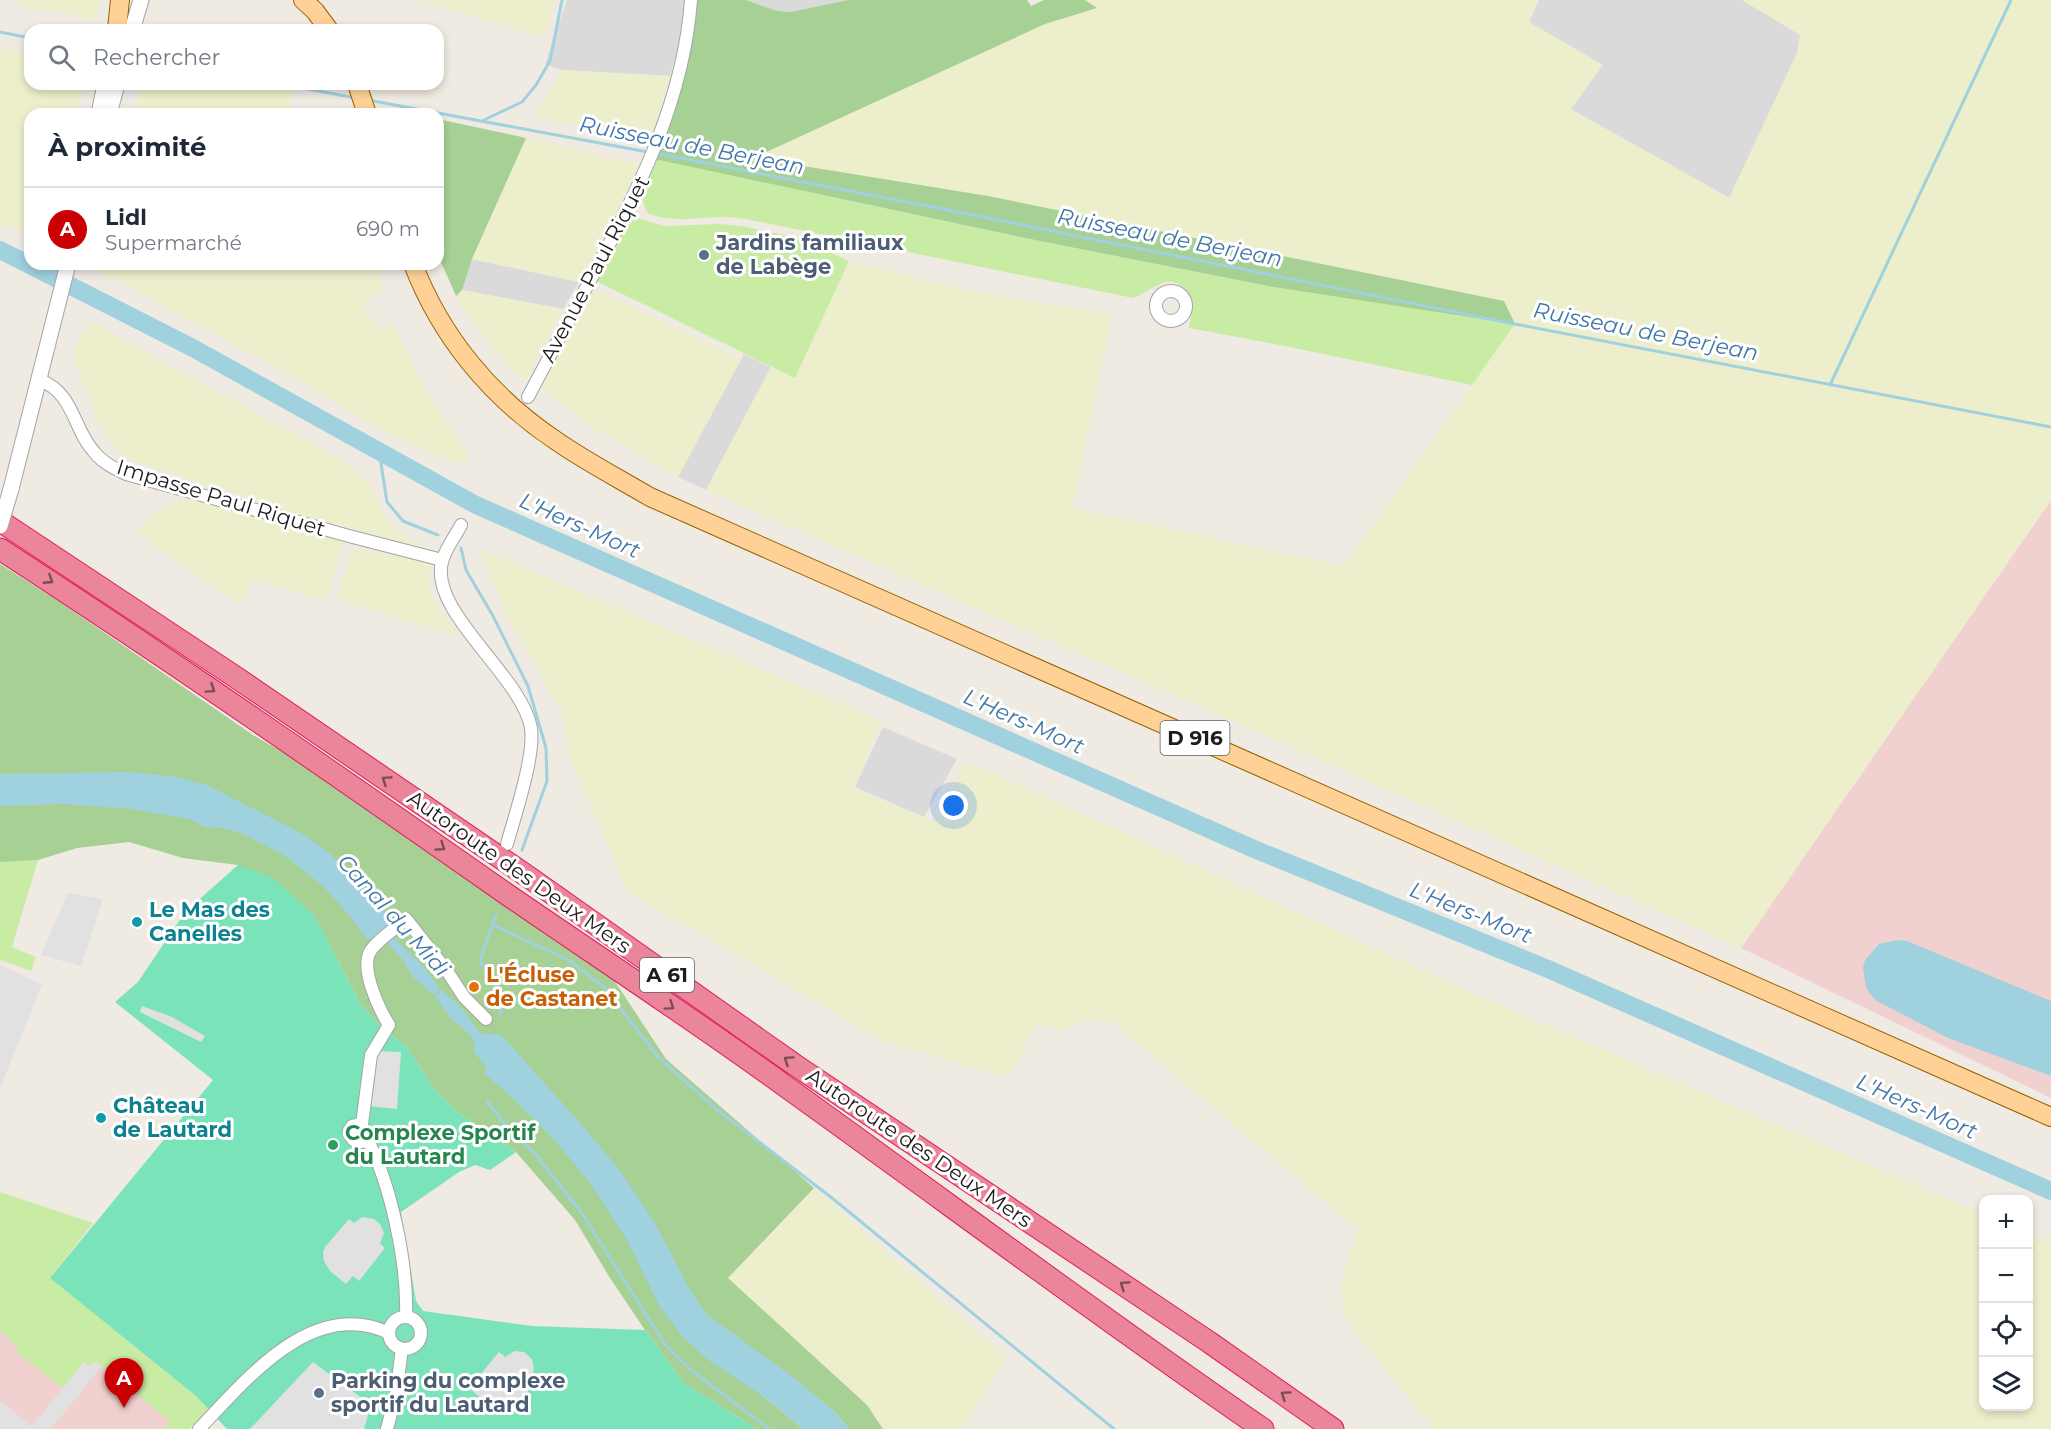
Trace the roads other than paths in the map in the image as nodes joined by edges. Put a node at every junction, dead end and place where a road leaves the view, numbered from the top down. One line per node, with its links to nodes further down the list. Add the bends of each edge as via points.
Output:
1 (120, 0): 7 (main road)
2 (127, 0): 8 (street)
3 (141, 0): 9 (street)
4 (303, 0): 10 (main road)
5 (318, 0): 11 (main road)
6 (691, 0): 21 (street, Avenue Paul Riquet, via 684,54 647,170)
7 (122, 24)
8 (123, 24)
9 (126, 24)
10 (325, 24)
11 (334, 24)
12 (104, 90): 15 (street)
13 (115, 90): 16 (street)
14 (359, 90): 17 (main road)
15 (100, 108)
16 (111, 108)
17 (365, 108)
18 (67, 270): 20 (street)
19 (416, 270): 29 (main road, D 916, via 439,320 496,392 554,440 650,497)
20 (40, 380): 24 (street, bridge); 26 (street, Impasse Paul Riquet, via 64,397 88,444 113,468)
21 (528, 397)
22 (0, 521): 36 (highway, Autoroute des Deux Mers / A 61, one-way to 22, via 795,1065 234,676)
23 (461, 525): 26 (street)
24 (0, 526)
25 (0, 549): 35 (highway, Autoroute des Deux Mers / A 61, one-way to 35, via 333,771 783,1084)
26 (442, 560): 27 (street, via 442,580 451,606 513,690 528,717 532,742)
27 (507, 844)
28 (486, 1018): 30 (street, via 464,997 406,919 368,956 366,969 389,1025 371,1055 362,1124 369,1131 366,1139 384,1182 398,1238 406,1283)
29 (2051, 1117)
30 (406, 1317): 31 (street, via 394,1321); 32 (street, via 418,1323 421,1335 414,1346)
31 (389, 1334): 32 (street); 33 (street, via 356,1325 301,1337 242,1384)
32 (402, 1349): 34 (street)
33 (199, 1429)
34 (387, 1429)
35 (1263, 1429)
36 (1333, 1429)

